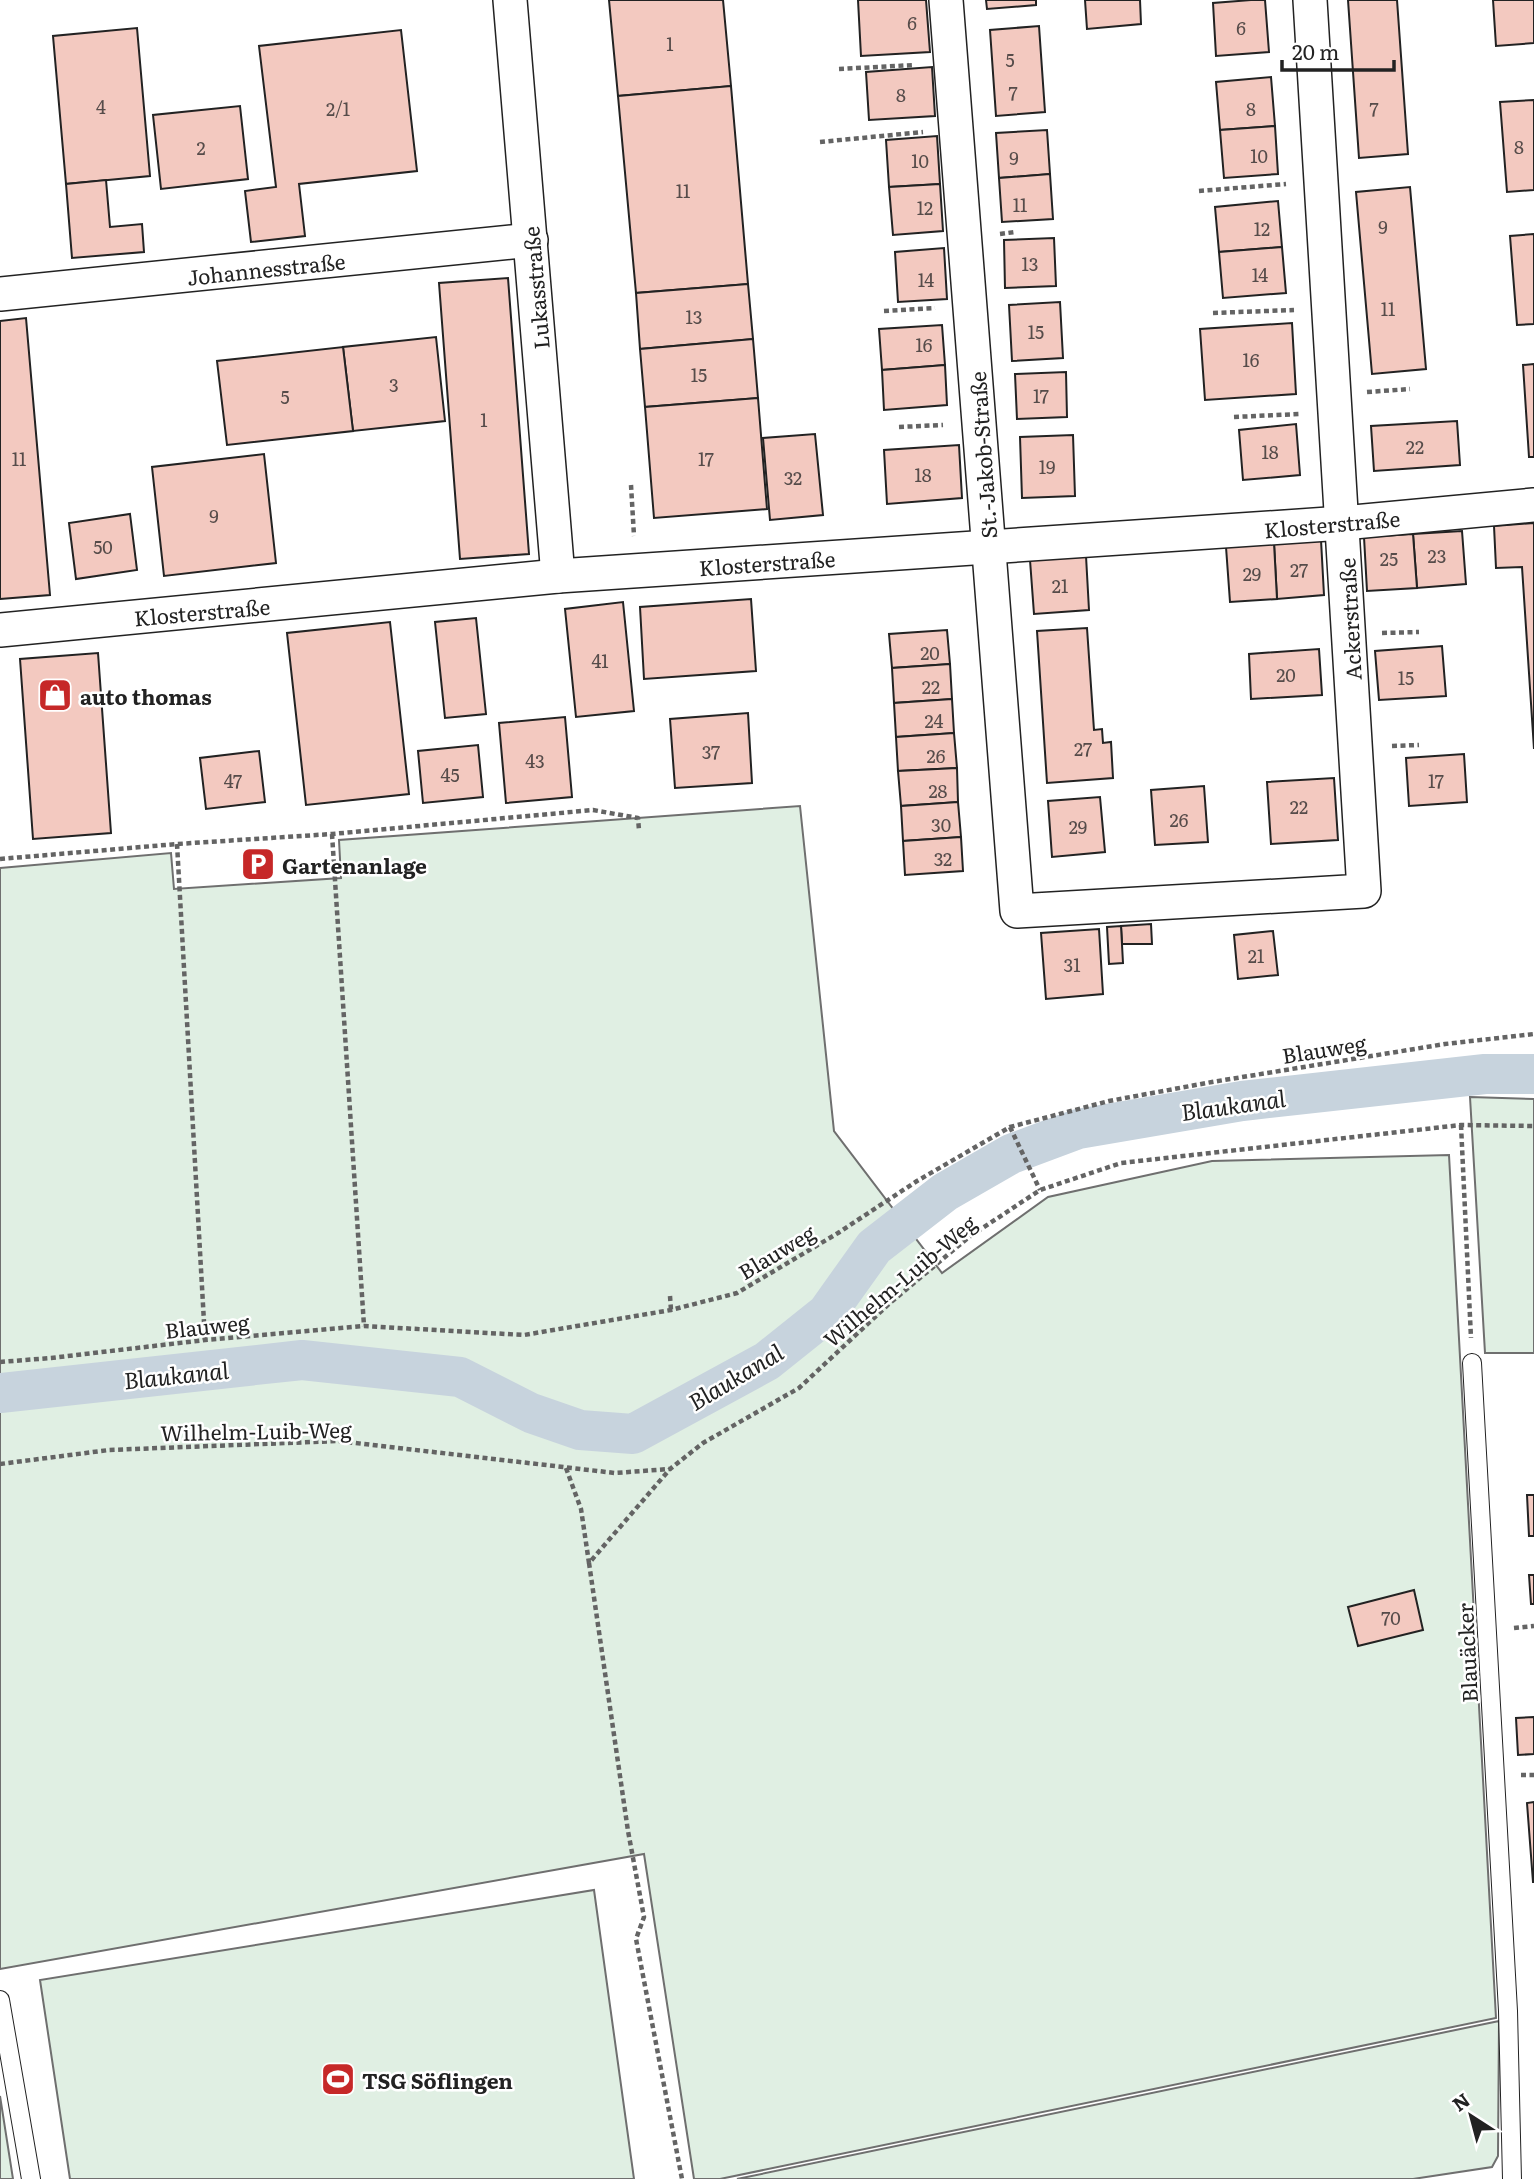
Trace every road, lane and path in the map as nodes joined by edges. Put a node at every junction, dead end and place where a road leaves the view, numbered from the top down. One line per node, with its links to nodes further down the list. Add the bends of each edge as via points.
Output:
1 (510, 0): 10 (street, Lukasstraße)
2 (946, 0): 4 (street, St.-Jakob-Straße)
3 (1310, 0): 8 (street, Ackerstraße)
4 (951, 63): 5 (path); 6 (street, St.-Jakob-Straße)
5 (839, 69)
6 (956, 129): 7 (path); 12 (street, St.-Jakob-Straße)
7 (820, 142)
8 (1321, 181): 9 (path); 13 (street, Ackerstraße)
9 (1199, 191)
10 (531, 240): 11 (street, Johannesstraße); 25 (street, Lukasstraße)
11 (0, 293)
12 (970, 306): 14 (path); 18 (street, St.-Jakob-Straße)
13 (1329, 308): 15 (path); 16 (street, Ackerstraße)
14 (884, 311)
15 (1213, 313)
16 (1336, 412): 17 (path); 22 (street, Ackerstraße)
17 (1234, 416)
18 (979, 424): 19 (path); 23 (street, St.-Jakob-Straße)
19 (899, 426)
20 (631, 485): 24 (path)
21 (1534, 505): 22 (street, Klosterstraße)
22 (1343, 523): 23 (street, Klosterstraße); 31 (street, Ackerstraße, via 1364,891)
23 (989, 547): 24 (street, Klosterstraße); 31 (street, St.-Jakob-Straße)
24 (636, 571): 25 (street, Klosterstraße)
25 (558, 576): 26 (street, Klosterstraße)
26 (0, 630)
27 (639, 830): 28 (path, via 638,818 593,810)
28 (332, 834): 29 (path); 39 (path)
29 (177, 844): 30 (path); 40 (path)
30 (0, 859)
31 (1017, 911)
32 (1534, 1034): 35 (path, Blauweg, via 1445,1044 1187,1087 1109,1101)
33 (1461, 1125): 34 (path, Wilhelm-Luib-Weg); 36 (path, Wilhelm-Luib-Weg, via 1121,1163); 42 (path)
34 (1534, 1126)
35 (1010, 1127): 36 (path); 38 (path, Blauweg, via 737,1293)
36 (1040, 1190): 45 (path, Wilhelm-Luib-Weg, via 969,1237 799,1388 703,1443)
37 (670, 1296): 38 (path)
38 (671, 1310): 39 (path, Blauweg, via 524,1335)
39 (364, 1326): 40 (path, Blauweg)
40 (205, 1340): 41 (path, Blauweg)
41 (0, 1362)
42 (1472, 1363): 50 (lane, Blauäcker)
43 (0, 1464): 44 (path, Wilhelm-Luib-Weg, via 109,1450 338,1441)
44 (566, 1468): 45 (path, Wilhelm-Luib-Weg, via 615,1473); 46 (path, via 581,1509)
45 (670, 1469): 46 (path)
46 (589, 1563): 49 (path, via 644,1917 636,1939)
47 (0, 2000): 48 (lane)
48 (31, 2179)
49 (682, 2179)
50 (1513, 2179)

